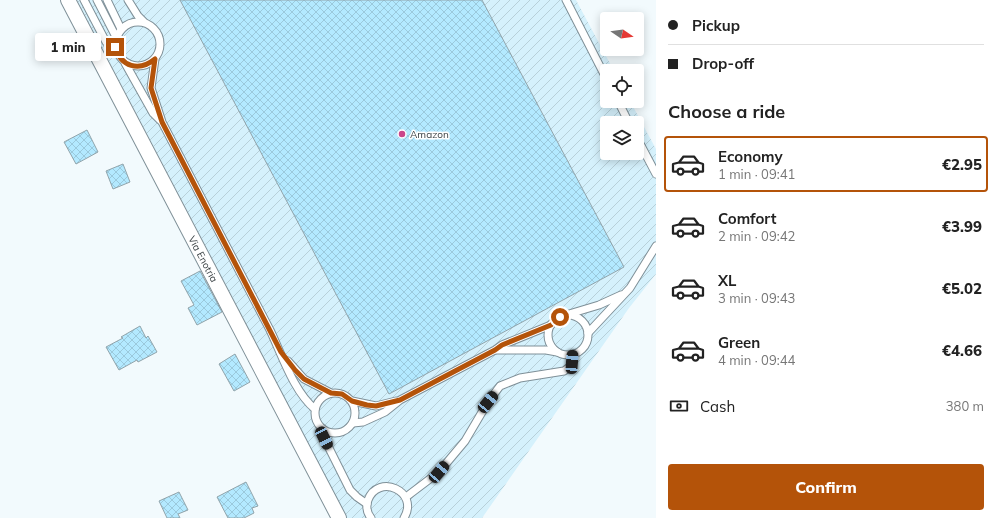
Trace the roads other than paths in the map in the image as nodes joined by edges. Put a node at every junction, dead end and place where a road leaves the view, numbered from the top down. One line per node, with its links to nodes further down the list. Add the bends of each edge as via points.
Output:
1 (68, 0): 34 (street, Via Enotria)
2 (84, 0): 10 (lane, via 106,42)
3 (97, 0): 9 (lane)
4 (107, 0): 8 (lane)
5 (128, 0): 7 (lane)
6 (566, 0): 13 (lane)
7 (144, 22): 8 (lane, via 132,22); 11 (lane, via 155,29 160,41)
8 (121, 29): 9 (lane)
9 (116, 37): 10 (lane)
10 (115, 47): 12 (lane)
11 (155, 59): 12 (lane, via 138,66); 14 (lane, via 151,88)
12 (125, 63): 14 (lane, via 153,113)
13 (600, 66)
14 (162, 122): 23 (lane)
15 (644, 151): 16 (lane)
16 (656, 174)
17 (656, 246): 18 (lane, via 630,288)
18 (623, 294): 19 (lane, via 599,305); 21 (lane)
19 (566, 315): 20 (lane); 21 (lane, via 578,318 587,327)
20 (551, 325): 22 (lane); 24 (lane, via 550,343)
21 (588, 333): 25 (lane, via 586,345 582,350)
22 (495, 350): 24 (lane); 27 (lane)
23 (281, 352): 26 (lane, via 304,379); 29 (lane, via 301,394)
24 (558, 352): 25 (lane, via 564,355)
25 (572, 354): 32 (lane, via 571,366 564,371 520,378 500,386 465,441 439,472)
26 (331, 393): 28 (lane, via 342,394); 29 (lane, via 321,399)
27 (400, 400): 28 (lane, via 376,406); 30 (lane, via 385,412 363,422)
28 (352, 401): 30 (lane, via 355,412)
29 (315, 409): 31 (lane, via 316,420)
30 (353, 423): 31 (lane, via 350,428 340,433)
31 (323, 430): 33 (lane, via 324,438 350,490)
32 (406, 497): 33 (lane, via 398,489 381,487 372,494); 36 (lane, via 408,509)
33 (367, 504): 35 (lane)
34 (339, 518)
35 (371, 518)
36 (404, 518)

